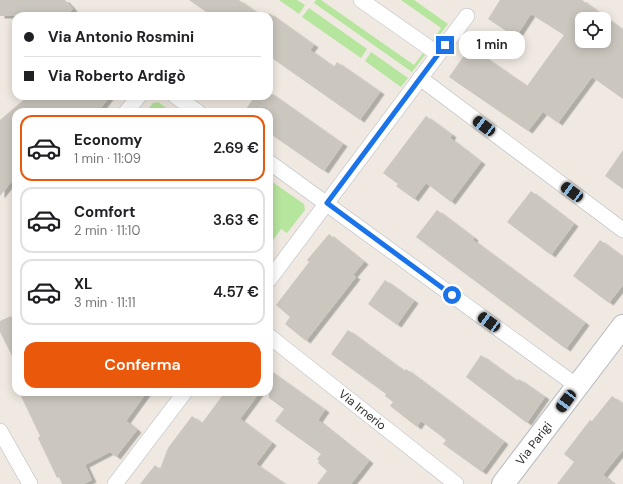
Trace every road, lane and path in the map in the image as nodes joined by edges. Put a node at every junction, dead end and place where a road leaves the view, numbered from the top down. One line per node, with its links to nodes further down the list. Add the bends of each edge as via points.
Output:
1 (361, 0): 3 (street)
2 (467, 16): 3 (street)
3 (438, 54): 4 (street)
4 (420, 78): 10 (street); 11 (street)
5 (136, 100): 7 (street)
6 (181, 100): 8 (street)
7 (129, 108)
8 (192, 108)
9 (273, 165): 10 (street)
10 (327, 203): 12 (street); 15 (street)
11 (623, 230)
12 (273, 275)
13 (623, 326): 15 (street, Via Parigi)
14 (273, 339): 20 (street, Via Irnerio)
15 (577, 386): 21 (street, Via Parigi)
16 (182, 396): 19 (street)
17 (0, 431): 18 (street)
18 (30, 484)
19 (115, 484)
20 (456, 484)
21 (503, 484)

